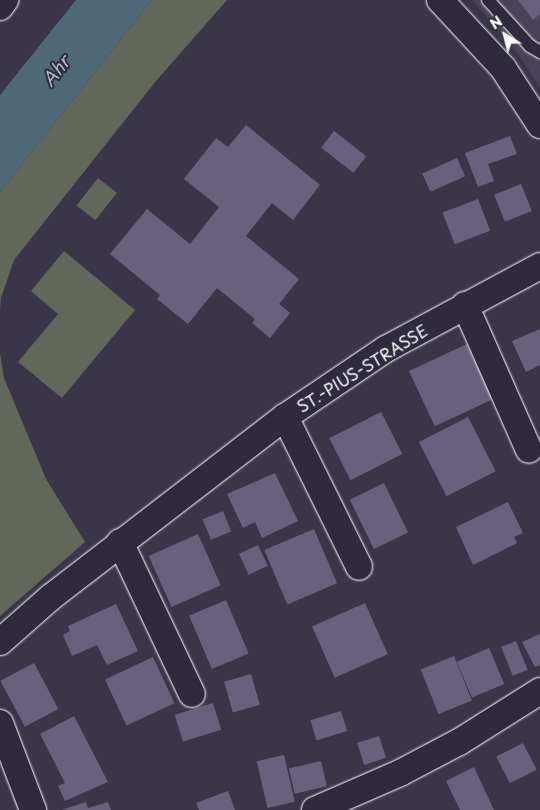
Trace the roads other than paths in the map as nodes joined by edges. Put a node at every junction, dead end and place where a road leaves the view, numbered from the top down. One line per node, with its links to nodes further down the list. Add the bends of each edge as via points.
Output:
1 (5, 0): 4 (street)
2 (440, 0): 6 (street, via 503,68)
3 (488, 0): 5 (lane, via 530,46)
4 (0, 7)
5 (540, 52)
6 (540, 125)
7 (540, 266): 8 (street, ST.-PIUS-STRASSE)
8 (465, 305): 9 (street, ST.-PIUS-STRASSE, via 386,348); 10 (street)
9 (285, 417): 11 (street, ST.-PIUS-STRASSE); 12 (street, ST.-PIUS-STRASSE)
10 (529, 450)
11 (120, 542): 13 (street, ST.-PIUS-STRASSE); 15 (street)
12 (359, 567)
13 (0, 642)
14 (540, 692): 18 (street, via 459,742)
15 (192, 694)
16 (0, 723): 17 (street)
17 (33, 810)
18 (315, 810)

